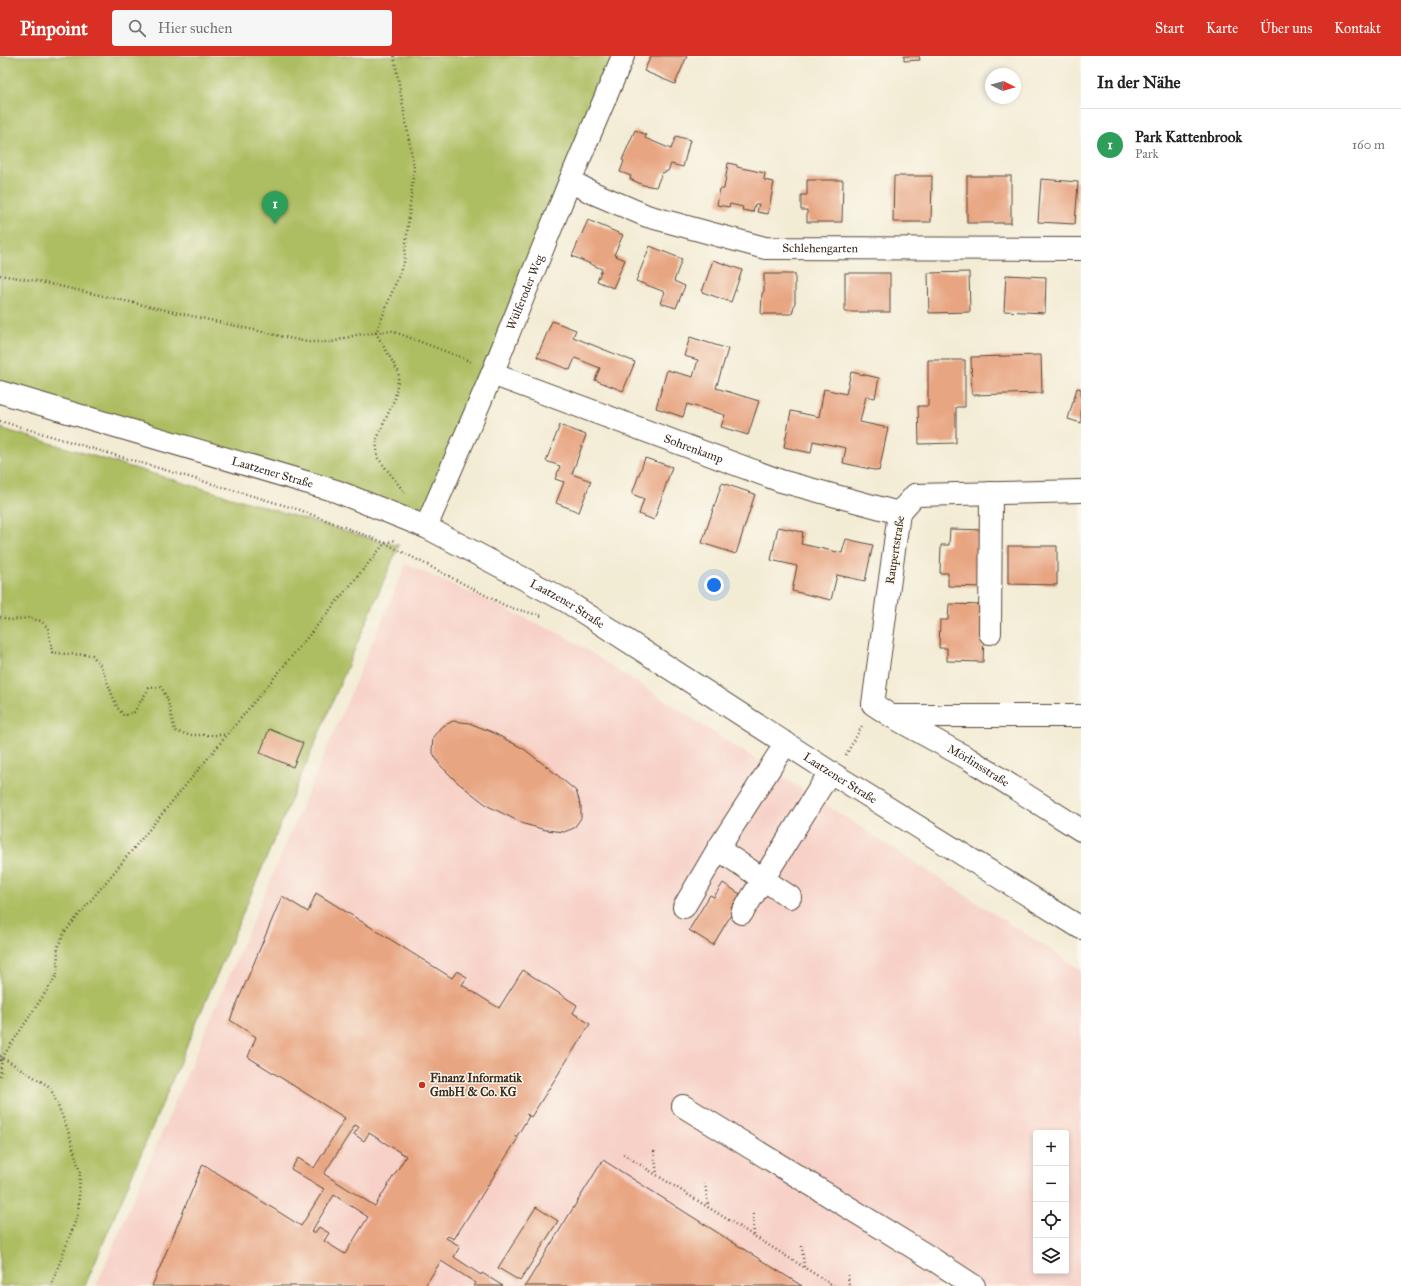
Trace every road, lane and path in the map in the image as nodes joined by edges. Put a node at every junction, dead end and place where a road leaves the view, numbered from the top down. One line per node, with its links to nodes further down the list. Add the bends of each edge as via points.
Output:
1 (394, 56): 6 (path, via 414,168 404,262)
2 (623, 56): 3 (street, Wülferoder Weg)
3 (570, 181): 4 (street, Schlehengarten, via 647,216 765,248); 8 (street, Wülferoder Weg)
4 (1081, 250)
5 (0, 275): 6 (path, via 37,281 307,342 332,342 356,335)
6 (376, 333): 7 (path, via 392,331); 13 (path, via 399,373 395,398 376,441 378,458)
7 (463, 358)
8 (492, 374): 14 (street, Sohrenkamp, via 781,481); 15 (street, Wülferoder Weg)
9 (0, 392): 15 (street, Laatzener Straße, via 336,491)
10 (0, 421): 16 (path, via 300,510)
11 (1081, 491): 12 (street, Raupertstraße)
12 (992, 493): 14 (street, Raupertstraße, via 915,495); 19 (street)
13 (407, 497)
14 (899, 512): 20 (street, Raupertstraße)
15 (426, 527): 16 (path); 17 (street, Laatzener Straße)
16 (385, 544): 17 (path, via 508,607 553,619); 22 (path)
17 (566, 601): 23 (street, Laatzener Straße)
18 (0, 617): 22 (path, via 42,621 48,628 52,652 92,655 101,666 117,707 124,716 134,712 150,688 161,687 167,698 175,730 189,736)
19 (990, 633)
20 (882, 710): 21 (street); 24 (path); 25 (street, Mörlinsstraße, via 969,759)
21 (1081, 716)
22 (227, 735): 32 (path, via 64,933 58,947 57,975)
23 (786, 744): 24 (street, Laatzener Straße); 26 (street)
24 (833, 774): 27 (street); 31 (street, Laatzener Straße)
25 (1081, 830)
26 (718, 849): 27 (street); 29 (street)
27 (763, 878): 28 (street); 30 (street)
28 (790, 897)
29 (684, 906)
30 (742, 913)
31 (1081, 928)
32 (1, 1057): 33 (path); 34 (path); 46 (path, via 50,1087 68,1130 80,1172 78,1214)
33 (0, 1061)
34 (0, 1076)
35 (683, 1106): 49 (street)
36 (654, 1151): 38 (path)
37 (624, 1154): 38 (path)
38 (657, 1175): 40 (path)
39 (704, 1183): 40 (path)
40 (708, 1207): 42 (path)
41 (753, 1214): 42 (path)
42 (754, 1236): 44 (path)
43 (802, 1246): 44 (path)
44 (804, 1268): 47 (path)
45 (848, 1275): 48 (path)
46 (51, 1286)
47 (834, 1286)
48 (848, 1286)
49 (974, 1286)

